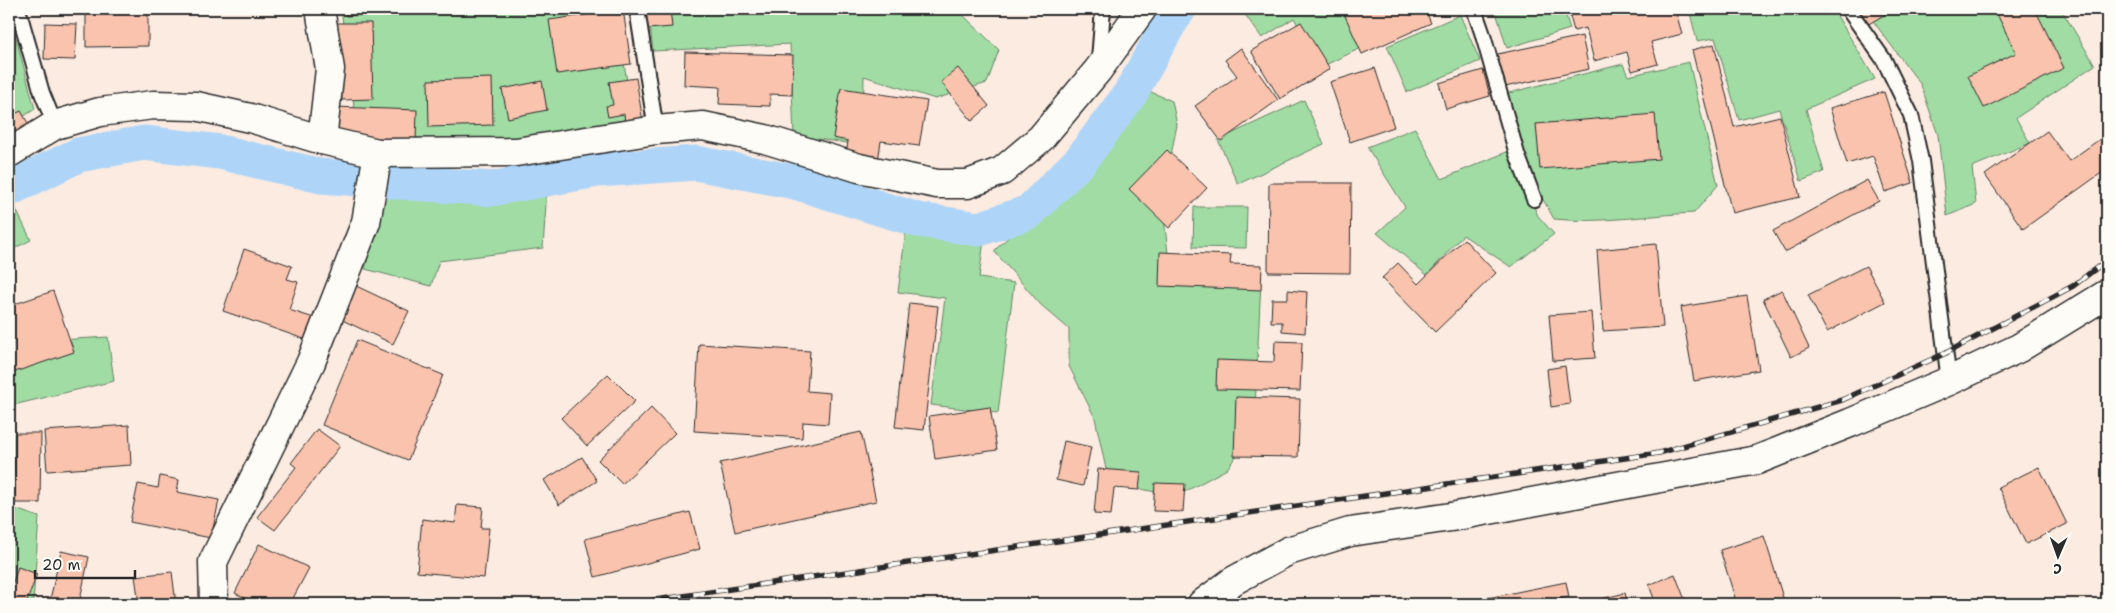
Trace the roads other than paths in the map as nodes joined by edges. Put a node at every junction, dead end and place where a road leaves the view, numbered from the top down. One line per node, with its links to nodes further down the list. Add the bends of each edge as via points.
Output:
1 (18, 9): 9 (lane, via 42,93)
2 (320, 9): 11 (street, via 330,69)
3 (637, 9): 10 (lane)
4 (1103, 9): 8 (lane)
5 (1142, 9): 8 (street)
6 (1474, 9): 14 (lane, via 1517,154)
7 (1848, 9): 16 (lane, via 1884,60 1911,115 1921,162)
8 (1098, 70): 10 (street, via 1041,138 1002,171 968,184 937,184 859,168 765,139 702,126)
9 (55, 125): 11 (street, via 100,112 135,107 196,106); 13 (street)
10 (656, 130): 12 (street, via 516,152)
11 (322, 140): 12 (street)
12 (378, 152): 17 (street, via 366,222 311,362 214,562)
13 (9, 153)
14 (1534, 199)
15 (2107, 294): 16 (street, via 2019,348)
16 (1949, 381): 18 (street, via 1757,460 1451,517 1350,532 1288,551 1233,581)
17 (214, 604)
18 (1202, 604)

